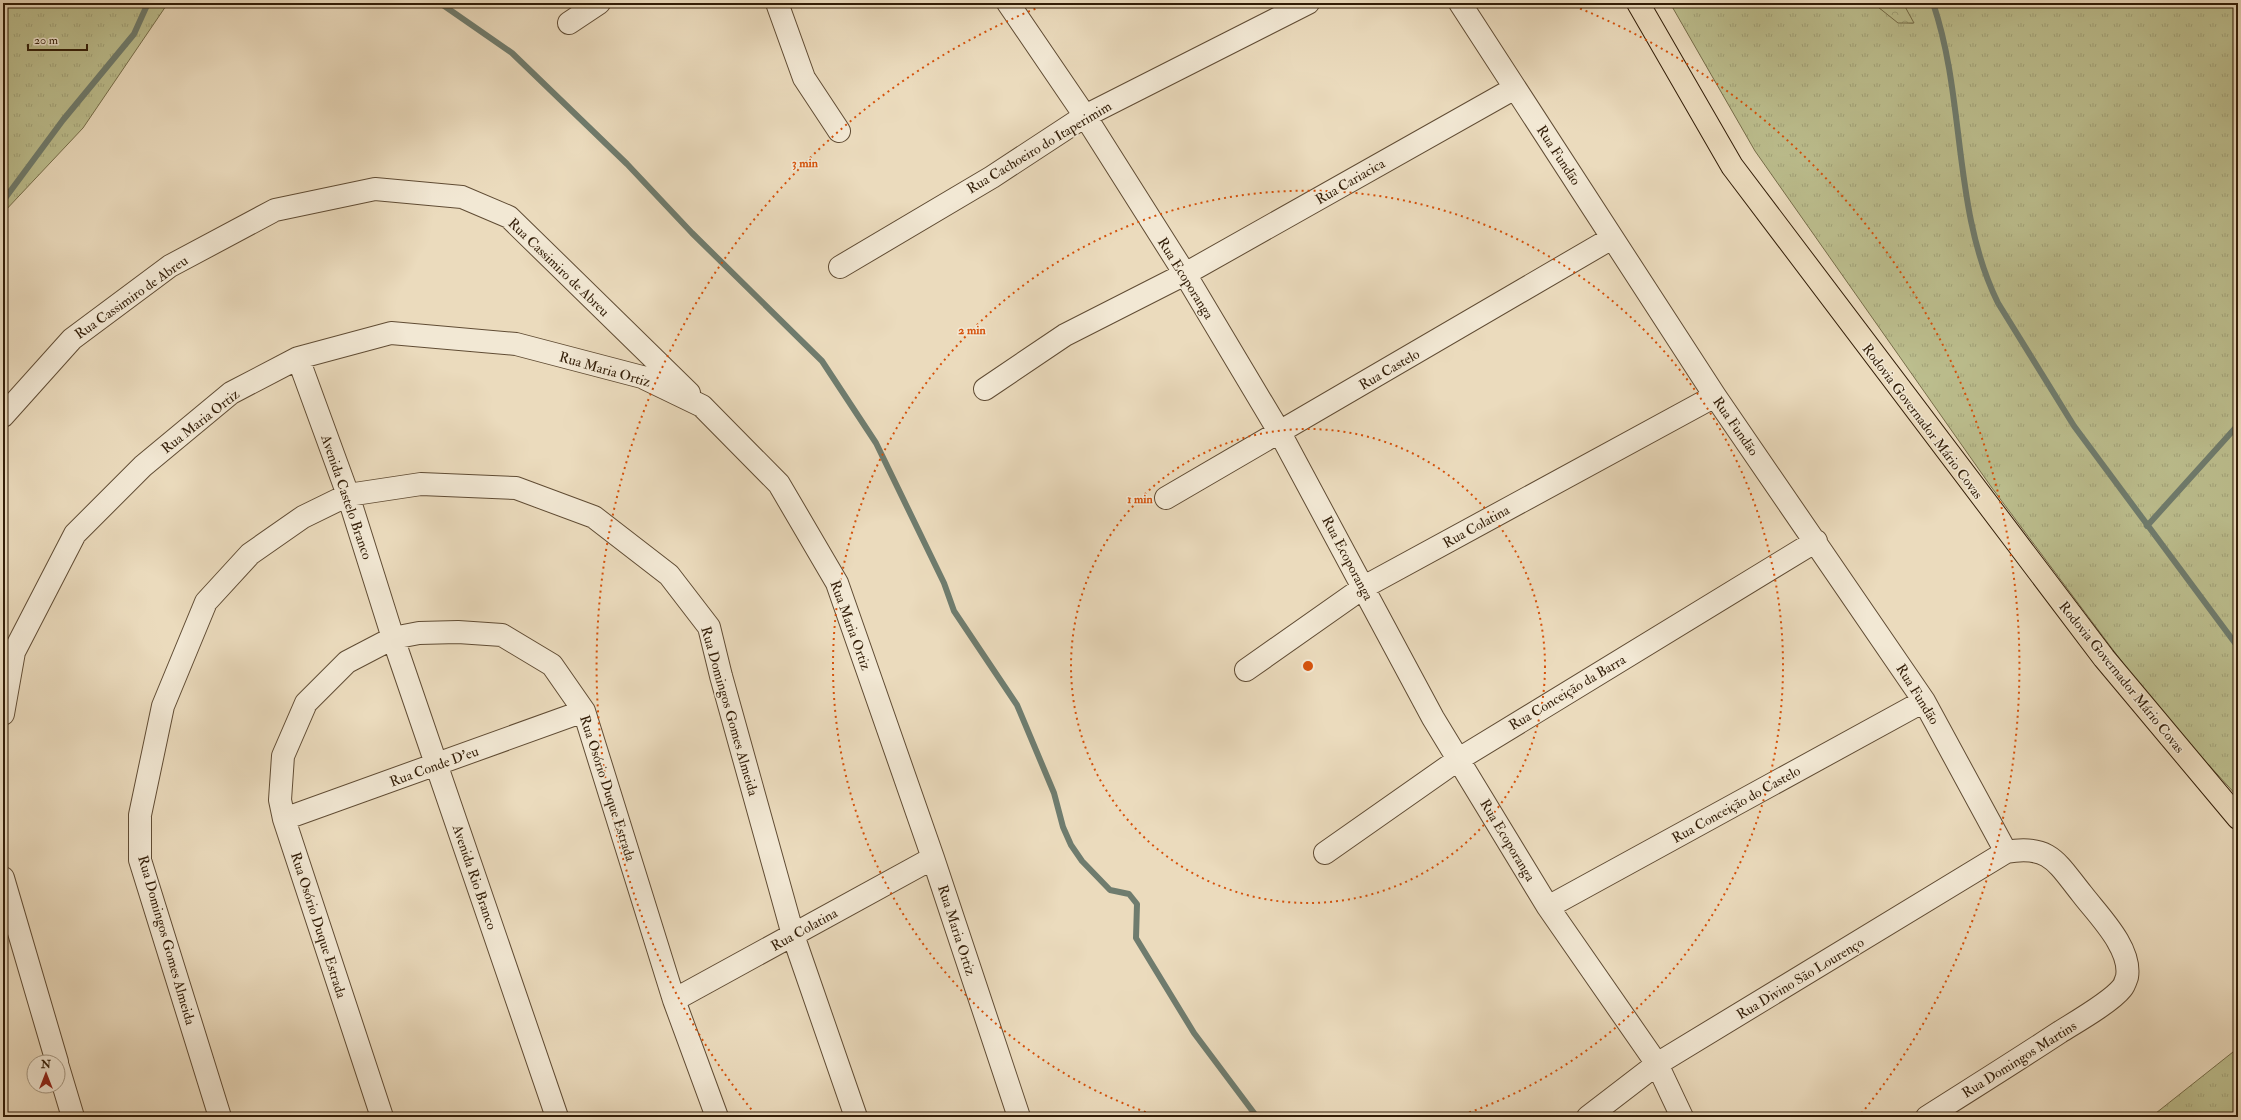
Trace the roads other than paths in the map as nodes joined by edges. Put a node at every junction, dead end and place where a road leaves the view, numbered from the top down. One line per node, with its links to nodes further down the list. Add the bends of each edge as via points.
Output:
1 (599, 3): 7 (street)
2 (777, 3): 10 (street, via 804,78)
3 (1008, 3): 9 (street, Rua Ecoporanga)
4 (1308, 3): 9 (street, Rua Cachoeiro do Itaperimim)
5 (1460, 3): 8 (street, Rua Fundão)
6 (1638, 3): 31 (main road, Rodovia Governador Mário Covas, via 1737,173 2104,658)
7 (569, 23)
8 (1515, 88): 11 (street, Rua Fundão); 13 (street, Rua Cariacica)
9 (1085, 116): 12 (street, Rua Cachoeiro do Itaperimim); 13 (street, Rua Ecoporanga)
10 (839, 131)
11 (1612, 238): 16 (street, Rua Fundão); 19 (street, Rua Castelo)
12 (840, 268)
13 (1185, 274): 15 (street, Rua Cariacica, via 1065,335); 19 (street, Rua Ecoporanga)
14 (298, 358): 17 (street, Rua Maria Ortiz, via 392,333 516,344 642,377); 20 (street, Avenida Castelo Branco); 28 (street, Rua Maria Ortiz, via 231,393 143,466 75,534 14,652)
15 (985, 389)
16 (1714, 396): 22 (street, Rua Fundão); 23 (street, Rua Colatina)
17 (702, 406): 18 (street, Rua Cassimiro de Abreu, via 509,217 462,197 375,189 274,210 170,266 72,339); 35 (street, Rua Maria Ortiz, via 779,484 837,583)
18 (3, 416)
19 (1280, 433): 21 (street, Rua Castelo); 23 (street, Rua Ecoporanga)
20 (348, 495): 24 (street, Avenida Castelo Branco); 38 (street, Rua Domingos Gomes Almeida, via 421,484 516,488 594,517 669,575 709,627); 44 (street, Rua Domingos Gomes Almeida, via 303,517 250,554 206,602 163,706 142,807 140,860)
21 (1166, 498)
22 (1816, 541): 26 (street, Rua Fundão); 29 (street, Rua Conceição da Barra)
23 (1364, 587): 25 (street, Rua Colatina); 29 (street, Rua Ecoporanga, via 1433,718)
24 (393, 638): 27 (street, Rua Osório Duque Estrada, via 419,633 502,635 552,665); 30 (street, Avenida Rio Branco); 32 (street, Rua Osório Duque Estrada, via 347,662 306,703 283,756 280,800)
25 (1246, 670)
26 (1924, 701): 33 (street, Rua Fundão); 37 (street, Rua Conceição do Castelo)
27 (584, 711): 30 (street, Rua Conde D'eu); 39 (street, Rua Osório Duque Estrada)
28 (3, 714)
29 (1459, 759): 34 (street, Rua Conceição da Barra); 37 (street, Rua Ecoporanga)
30 (437, 765): 32 (street, Rua Conde D'eu); 46 (street, Avenida Rio Branco)
31 (2238, 818)
32 (284, 820): 45 (street, Rua Osório Duque Estrada)
33 (2012, 851): 41 (street, Rua Divino São Lourenço); 52 (street, Rua Domingos Martins, via 2030,849 2054,859 2114,935 2124,953 2127,978 2122,988 2090,1014)
34 (1325, 853)
35 (933, 858): 38 (street, Rua Colatina); 49 (street, Rua Maria Ortiz)
36 (3, 878): 40 (street)
37 (1548, 907): 41 (street, Rua Ecoporanga)
38 (793, 935): 39 (street, Rua Colatina); 48 (street, Rua Domingos Gomes Almeida)
39 (674, 1000): 47 (street, Rua Osório Duque Estrada)
40 (55, 1054)
41 (1657, 1064): 50 (street, Rua Divino São Lourenço); 51 (street, Rua Ecoporanga)
42 (66, 1094): 43 (street)
43 (73, 1117)
44 (220, 1117)
45 (382, 1117)
46 (557, 1117)
47 (717, 1117)
48 (856, 1117)
49 (1019, 1117)
50 (1588, 1117)
51 (1682, 1117)
52 (1927, 1117)

